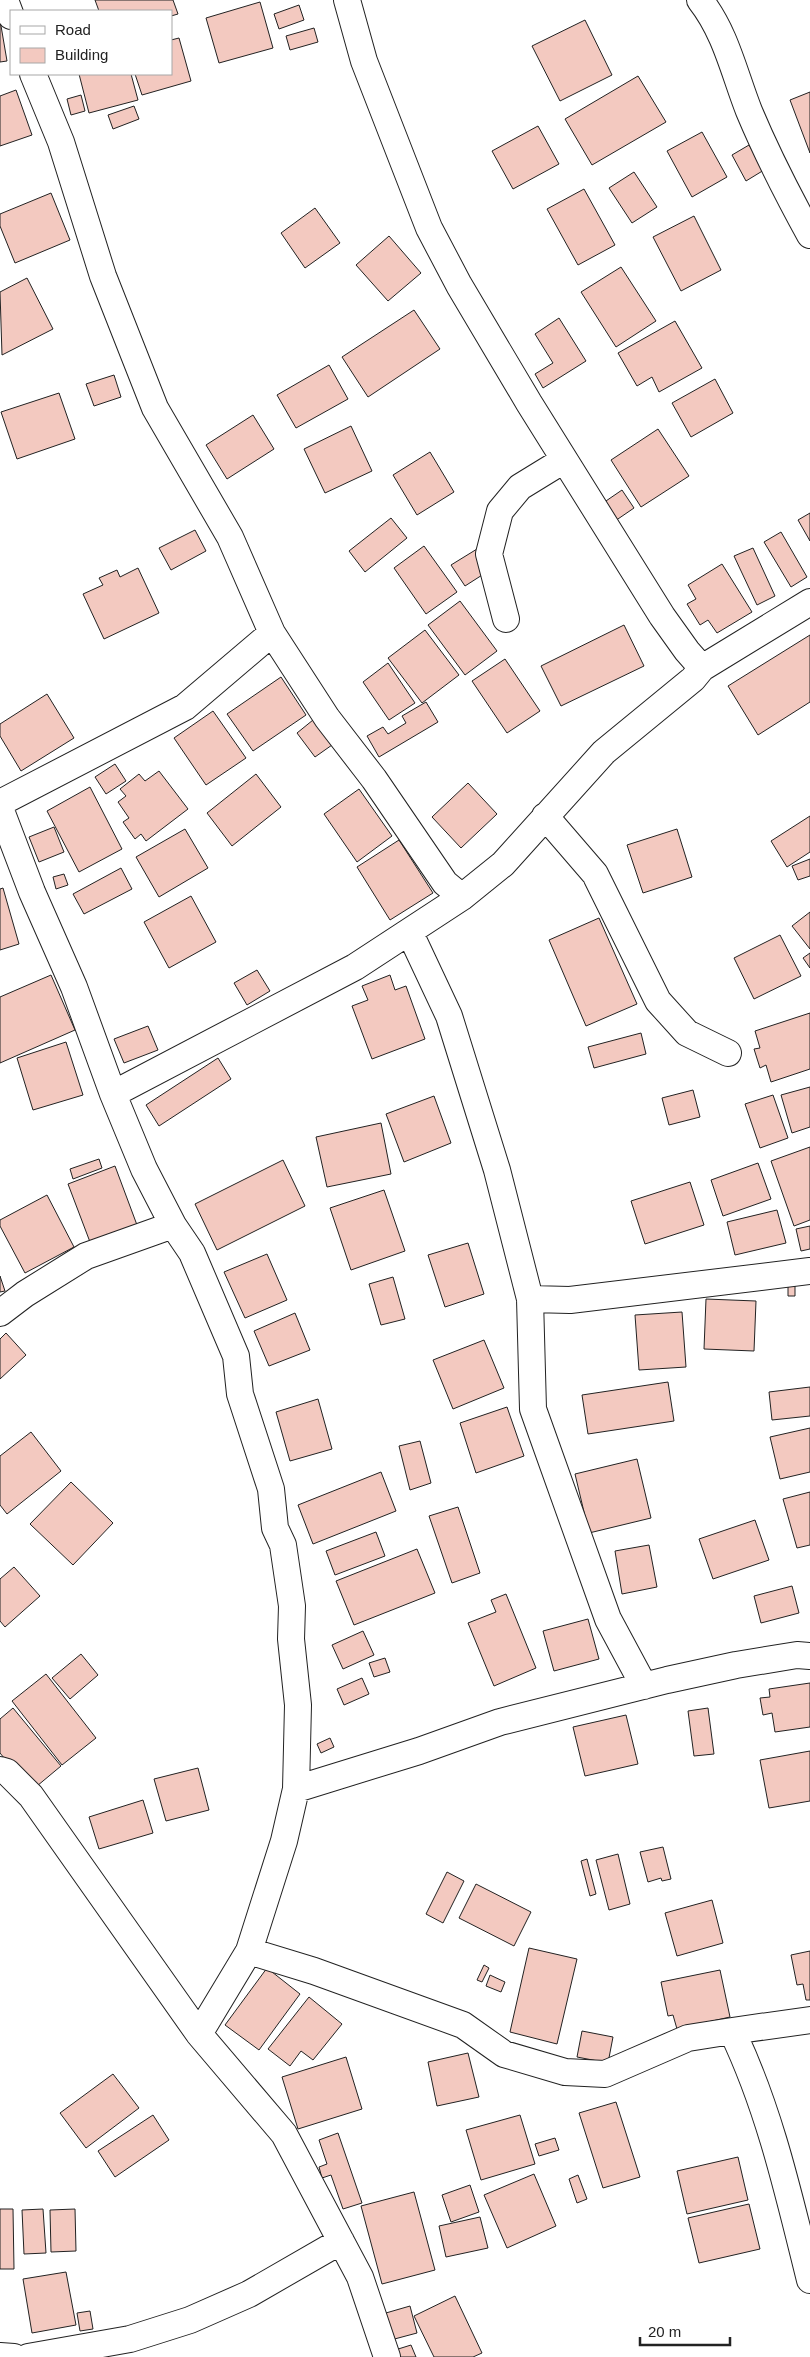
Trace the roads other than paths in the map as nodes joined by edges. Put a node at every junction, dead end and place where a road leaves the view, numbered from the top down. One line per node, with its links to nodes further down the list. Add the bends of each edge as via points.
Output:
1 (5, 0): 4 (street)
2 (348, 0): 7 (street, via 364,61 429,228 459,285)
3 (700, 0): 6 (street, via 721,31 764,148)
4 (10, 13)
5 (33, 75): 10 (street, via 61,142 103,276 155,408 230,538)
6 (810, 235)
7 (564, 460): 9 (street, via 520,487 500,511 488,554); 11 (street, via 662,616 686,652)
8 (810, 602): 11 (street)
9 (506, 620)
10 (272, 633): 12 (street, via 185,707); 15 (street, via 445,883)
11 (702, 668): 14 (street, via 694,679 604,752)
12 (0, 803)
13 (0, 808): 18 (street, via 32,892 74,987)
14 (545, 816): 15 (street, via 503,864); 17 (street, via 595,874 658,1001 687,1033)
15 (462, 897): 16 (street)
16 (410, 933): 18 (street, via 354,967); 21 (street, via 449,1016 497,1170)
17 (728, 1053)
18 (113, 1094): 19 (street, via 144,1169)
19 (173, 1225): 22 (street, via 86,1256); 26 (street, via 192,1253 236,1356 240,1394 271,1489 275,1528 283,1545 292,1606 290,1639 298,1705)
20 (810, 1271): 21 (street, via 570,1300)
21 (530, 1299): 24 (street, via 533,1409 608,1620)
22 (0, 1313)
23 (810, 1656): 24 (street, via 797,1655 736,1665)
24 (644, 1686): 26 (street, via 500,1722)
25 (0, 1770): 30 (street, via 7,1772 31,1796)
26 (296, 1789): 27 (street, via 284,1841)
27 (249, 1951): 29 (street, via 463,2025 504,2054 565,2072 605,2074 688,2038); 30 (street)
28 (810, 2020): 29 (street)
29 (732, 2031): 32 (street, via 748,2064 767,2118)
30 (199, 2034): 31 (street, via 284,2134)
31 (341, 2241): 35 (street, via 249,2294 190,2320 130,2339); 36 (street, via 360,2277)
32 (810, 2280)
33 (0, 2356): 34 (street)
34 (14, 2357)
35 (28, 2357)
36 (387, 2357)

